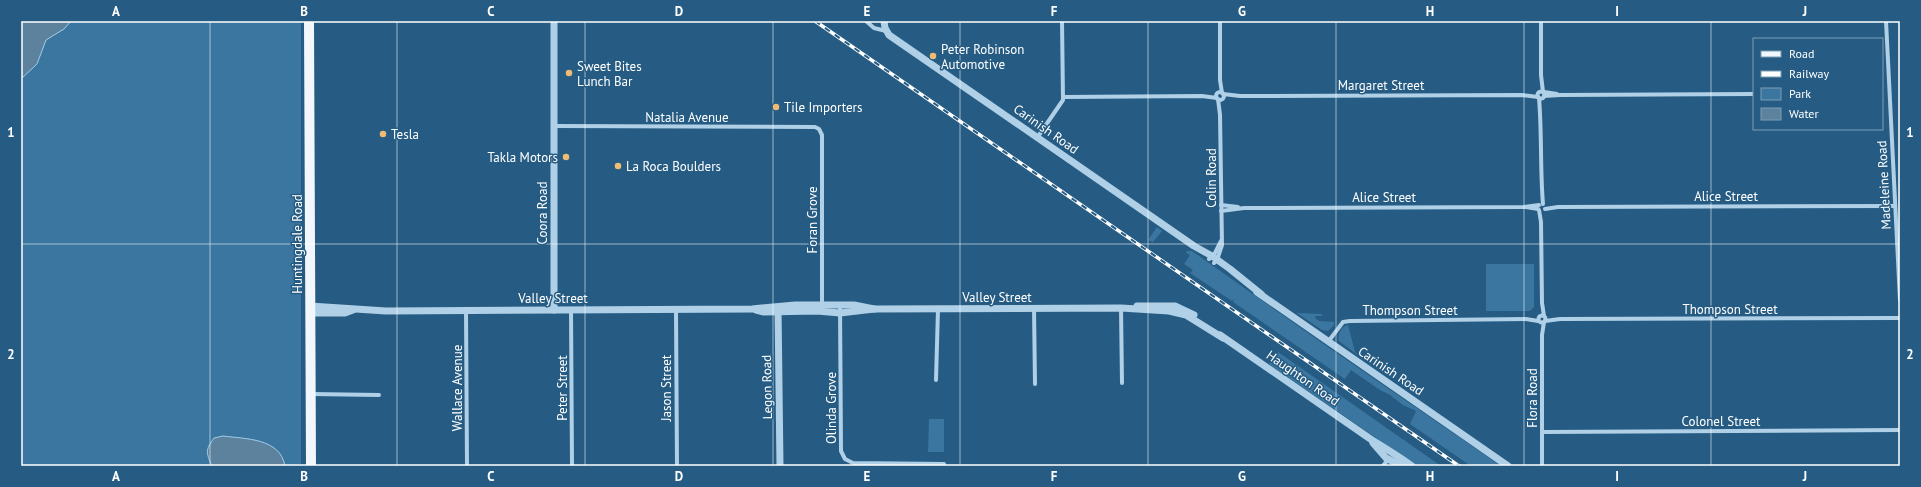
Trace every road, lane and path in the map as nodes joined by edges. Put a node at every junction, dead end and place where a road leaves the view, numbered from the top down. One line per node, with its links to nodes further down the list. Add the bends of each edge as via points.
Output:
1 (309, 21): 34 (main road, Huntingdale Road)
2 (554, 21): 16 (street, Coora Road)
3 (866, 21): 9 (street, Carinish Road, via 874,28)
4 (884, 21): 9 (street)
5 (1062, 21): 15 (street)
6 (1220, 21): 14 (street, Colin Road)
7 (1541, 21): 13 (street, Flora Road)
8 (1886, 21): 12 (street, Madeleine Road)
9 (886, 30): 18 (street, Carinish Road, via 893,38)
10 (1753, 94): 13 (street, Margaret Street)
11 (1883, 94): 12 (street)
12 (1889, 94): 20 (street, Madeleine Road)
13 (1541, 95): 14 (street, Margaret Street); 21 (street, Flora Road)
14 (1220, 96): 15 (street, Margaret Street); 19 (street, Colin Road)
15 (1063, 97): 18 (street, via 1061,104)
16 (554, 126): 17 (street, Natalia Avenue, via 814,127); 36 (street, Coora Road)
17 (819, 130): 28 (street, Foran Grove, via 822,135)
18 (1037, 138): 24 (street, Carinish Road)
19 (1221, 204): 22 (street, Alice Street); 23 (street, Colin Road)
20 (1895, 206): 21 (street, Alice Street); 25 (street, Madeleine Road)
21 (1541, 207): 22 (street, Alice Street); 42 (street, Flora Road)
22 (1244, 208): 23 (street, Alice Street)
23 (1221, 211): 24 (street, Colin Road, via 1221,241)
24 (1213, 260): 43 (street, Carinish Road)
25 (1899, 261): 26 (street, Madeleine Road)
26 (1900, 300)
27 (840, 305): 28 (street, Valley Street); 31 (street, Valley Street); 40 (street, Olinda Grove)
28 (822, 308): 39 (street, Valley Street); 40 (street, Valley Street)
29 (1034, 308): 30 (street, Valley Street); 32 (street, Valley Street); 46 (street)
30 (1121, 308): 33 (street, Valley Street); 45 (street)
31 (874, 309): 32 (street, Valley Street); 40 (street, Valley Street)
32 (938, 309): 44 (street)
33 (1175, 309): 51 (street, Haughton Road, via 1223,338 1369,438)
34 (310, 310): 35 (street, Valley Street, via 346,307 354,310); 47 (main road, Huntingdale Road)
35 (466, 310): 36 (street, Valley Street); 55 (street, Wallace Avenue)
36 (554, 310): 37 (street, Valley Street)
37 (571, 310): 38 (street, Valley Street); 56 (street, Peter Street)
38 (676, 310): 39 (street, Valley Street); 57 (street, Jason Street)
39 (778, 310): 58 (street, Legon Road)
40 (840, 313): 53 (street, Olinda Grove, via 841,451 845,459 853,463)
41 (1900, 318): 42 (street, Thompson Street)
42 (1542, 319): 43 (street, Thompson Street, via 1350,320 1343,322); 50 (street, Flora Road)
43 (1328, 342): 62 (street, Carinish Road)
44 (936, 380)
45 (1122, 383)
46 (1035, 384)
47 (311, 394): 48 (street); 54 (main road, Huntingdale Road)
48 (379, 395)
49 (1900, 430): 50 (street, Colonel Street)
50 (1542, 432): 63 (street, Flora Road)
51 (1390, 457): 59 (street); 60 (street, Haughton Road); 61 (street, Haughton Road)
52 (947, 459): 53 (street, Olinda Grove)
53 (944, 465)
54 (311, 466)
55 (467, 466)
56 (572, 466)
57 (677, 466)
58 (780, 466)
59 (1383, 466)
60 (1402, 466)
61 (1412, 466)
62 (1508, 466)
63 (1541, 466)

